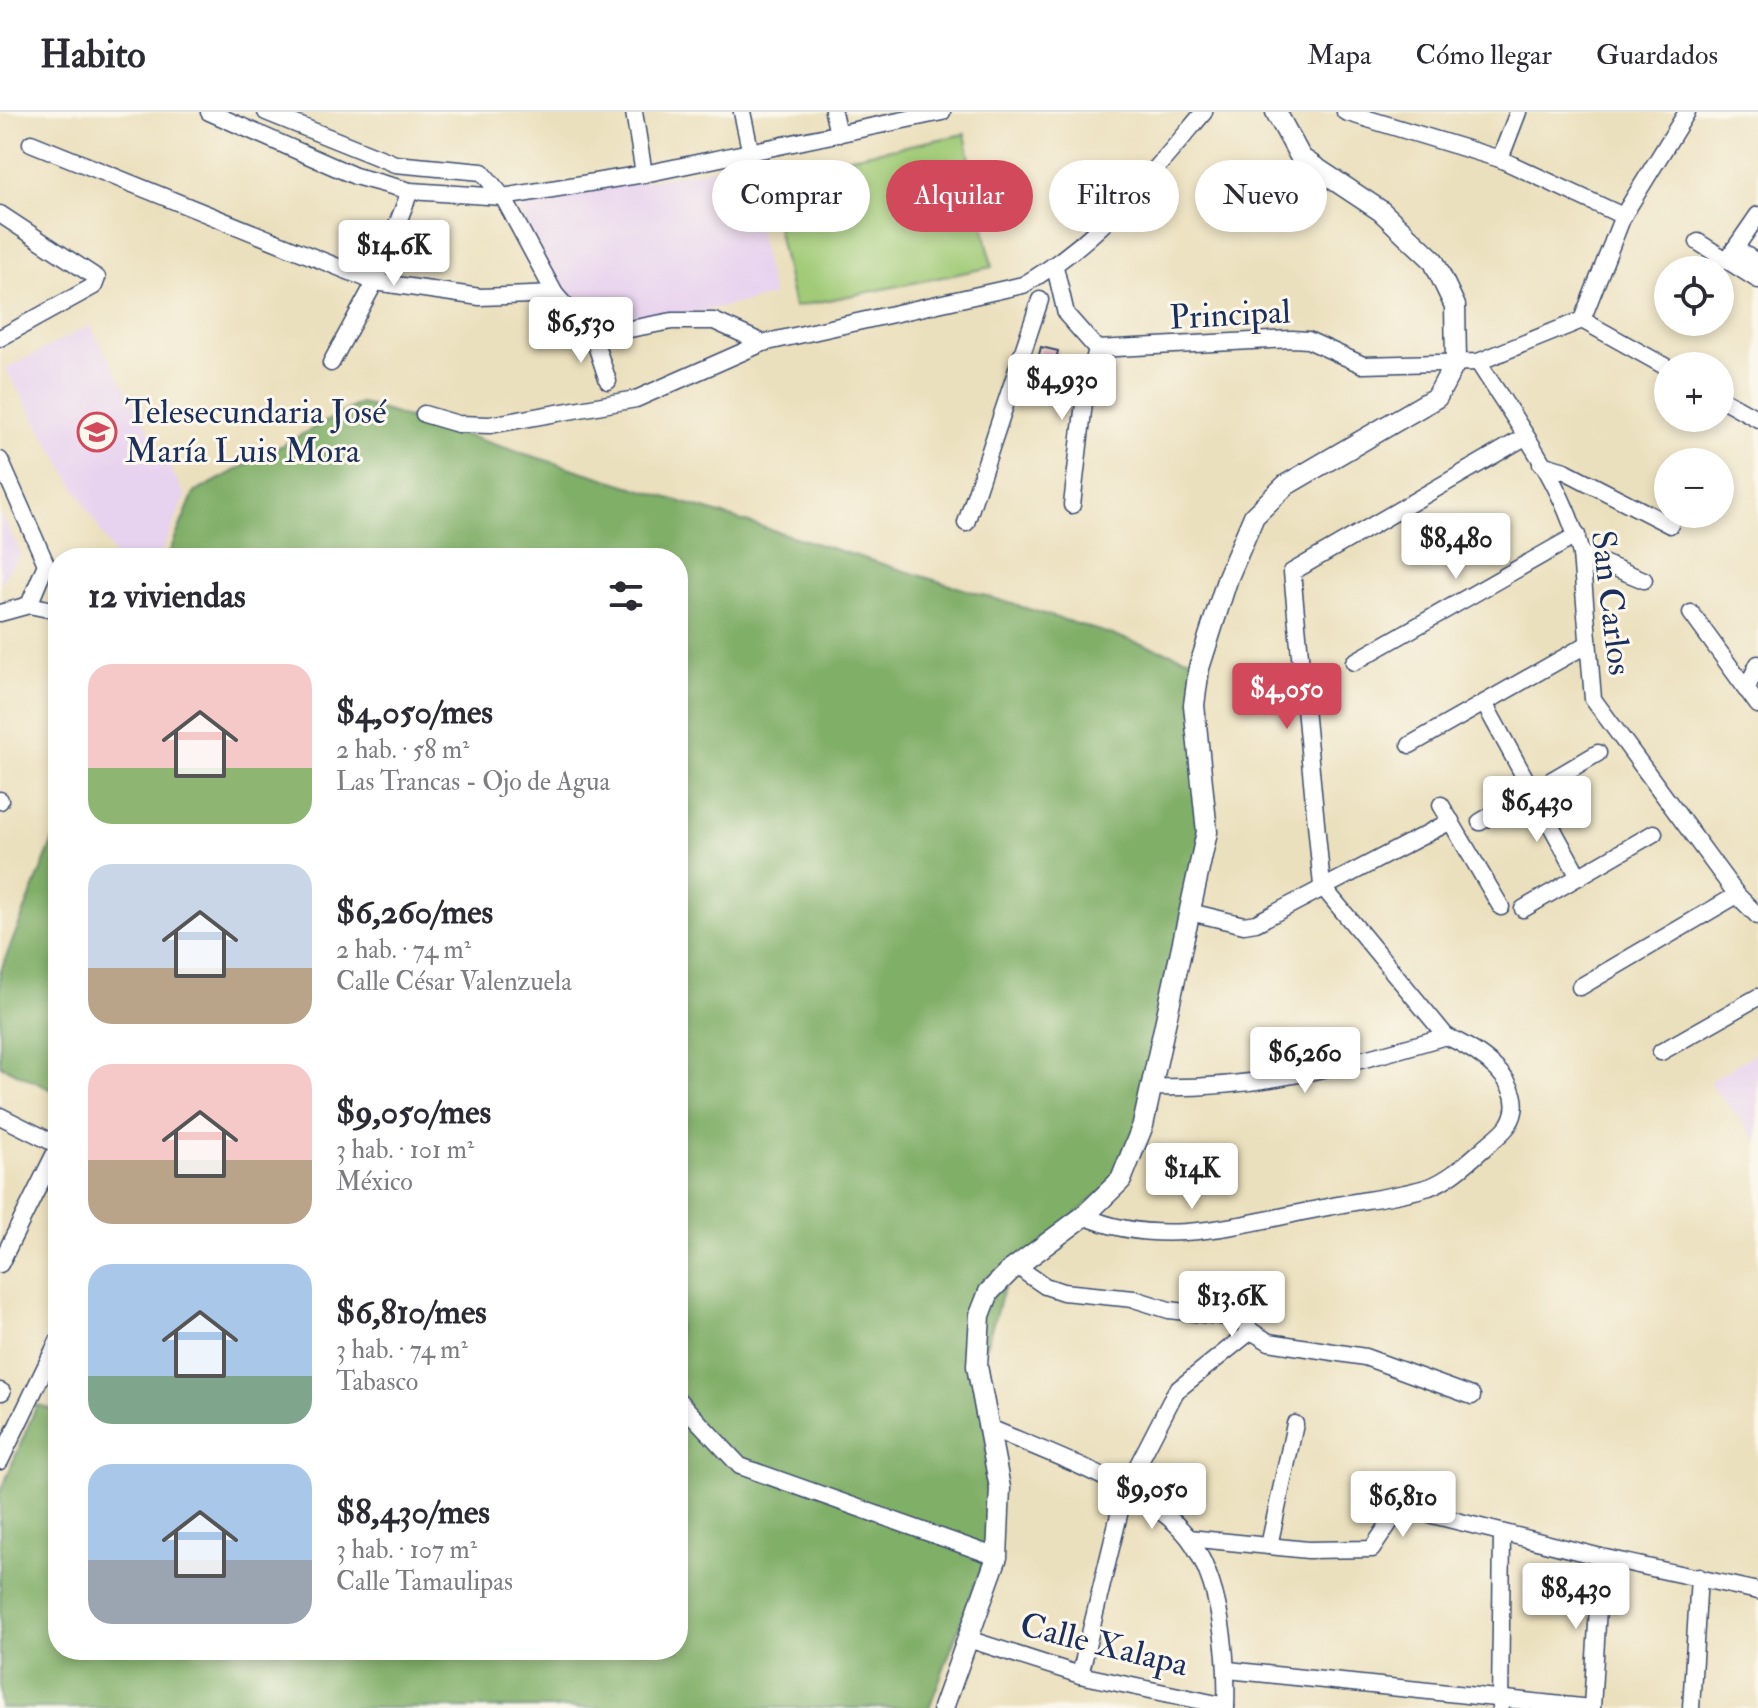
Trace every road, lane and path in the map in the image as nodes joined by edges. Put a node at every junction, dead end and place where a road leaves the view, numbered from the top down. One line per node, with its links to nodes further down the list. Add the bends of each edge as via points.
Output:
1 (209, 112): 18 (street)
2 (266, 112): 16 (street)
3 (634, 112): 17 (street)
4 (742, 112): 14 (street)
5 (833, 112): 12 (street)
6 (942, 112): 12 (street)
7 (1204, 112): 27 (street, via 1118,214)
8 (1276, 112): 39 (street, via 1301,158 1381,211 1433,260 1455,306)
9 (1345, 112): 15 (street)
10 (1518, 112): 15 (street)
11 (1687, 112): 23 (street)
12 (838, 134): 14 (street)
13 (31, 143): 28 (street)
14 (751, 154): 17 (street)
15 (1500, 159): 23 (street)
16 (395, 164): 18 (street); 20 (street, via 482,172)
17 (644, 174): 20 (street)
18 (382, 183): 19 (street)
19 (410, 191): 20 (street); 28 (street)
20 (503, 197): 30 (street)
21 (0, 214): 35 (street, via 97,278 94,286)
22 (1758, 215): 25 (street)
23 (1623, 216): 33 (street)
24 (1698, 242): 25 (street)
25 (1731, 254): 26 (street)
26 (1754, 266)
27 (1055, 267): 29 (street); 32 (street)
28 (375, 282): 30 (street, via 480,297); 41 (street)
29 (1023, 285): 31 (street); 36 (street)
30 (555, 294): 34 (street)
31 (1040, 300): 32 (street); 51 (street)
32 (1066, 314): 37 (street)
33 (1582, 320): 38 (street); 40 (street)
34 (593, 336): 36 (street, via 672,321 714,321); 42 (street)
35 (0, 338)
36 (763, 343): 44 (street, via 636,399 490,425 458,424)
37 (1097, 349): 39 (street, Principal, via 1292,339 1308,340 1363,365); 49 (street, via 1085,394)
38 (1654, 360)
39 (1456, 361): 40 (street, Principal); 77 (street, via 1437,397 1286,485 1254,516 1199,668 1194,705 1207,832)
40 (1478, 362): 46 (street, San Carlos)
41 (331, 363)
42 (608, 381)
43 (1734, 406): 45 (street)
44 (424, 414)
45 (1758, 419)
46 (1525, 437): 48 (street, San Carlos); 73 (street, via 1292,572)
47 (0, 460): 55 (street, via 46,564)
48 (1541, 464): 50 (street); 52 (street, San Carlos)
49 (1072, 505)
50 (1654, 517)
51 (966, 523)
52 (1577, 535): 53 (street, San Carlos); 60 (street)
53 (1581, 554): 54 (street); 59 (street, San Carlos)
54 (1644, 580)
55 (29, 605): 56 (street); 57 (street)
56 (48, 609)
57 (0, 613)
58 (1691, 613): 62 (street)
59 (1586, 645): 63 (street); 74 (street, San Carlos, via 1593,699)
60 (1354, 662)
61 (1758, 664): 62 (street)
62 (1746, 690): 64 (street)
63 (1484, 703): 65 (street); 67 (street)
64 (1758, 705)
65 (1410, 745)
66 (1598, 753): 67 (street)
67 (1530, 792): 70 (street); 72 (street)
68 (1441, 805): 69 (street)
69 (1451, 821): 73 (street); 75 (street)
70 (1480, 822)
71 (1654, 833): 72 (street)
72 (1579, 877): 76 (street)
73 (1322, 886): 77 (street, via 1256,923); 81 (street)
74 (1737, 895): 78 (street, San Carlos); 79 (street)
75 (1501, 907)
76 (1523, 909)
77 (1190, 912): 83 (street)
78 (1758, 916)
79 (1580, 987)
80 (1758, 997): 82 (street)
81 (1446, 1036): 83 (street, via 1291,1078 1239,1086); 87 (street, via 1470,1047 1504,1076 1514,1109 1498,1135 1431,1186 1228,1228 1126,1231)
82 (1661, 1052)
83 (1153, 1087): 87 (street, via 1121,1180)
84 (0, 1116): 85 (street)
85 (48, 1141)
86 (48, 1166): 89 (street)
87 (1084, 1216): 88 (street)
88 (1021, 1262): 90 (street, via 1026,1273 1063,1292 1229,1317 1245,1322); 95 (street, via 989,1292 980,1315 977,1366)
89 (0, 1264)
90 (1251, 1331): 92 (street, via 1287,1347 1365,1357); 97 (street, via 1176,1391)
91 (48, 1384): 96 (street)
92 (1472, 1396)
93 (688, 1411): 101 (street, via 740,1466)
94 (1295, 1424): 100 (street)
95 (990, 1428): 97 (street); 101 (street, via 1000,1488)
96 (0, 1461)
97 (1125, 1490): 99 (street); 107 (street)
98 (1502, 1533): 100 (street, via 1400,1507 1372,1549); 102 (street); 108 (street)
99 (1189, 1538): 100 (street); 106 (street, via 1217,1599)
100 (1269, 1546)
101 (997, 1557): 105 (street)
102 (1601, 1557): 103 (street); 111 (street)
103 (1699, 1577): 104 (street); 112 (street)
104 (1758, 1591)
105 (968, 1639): 107 (street, Calle Xalapa); 110 (street)
106 (1228, 1670): 108 (street); 109 (street)
107 (1080, 1675): 109 (street, Calle Xalapa)
108 (1501, 1703): 111 (street)
109 (1226, 1707)
110 (943, 1708)
111 (1591, 1708)
112 (1691, 1708)

